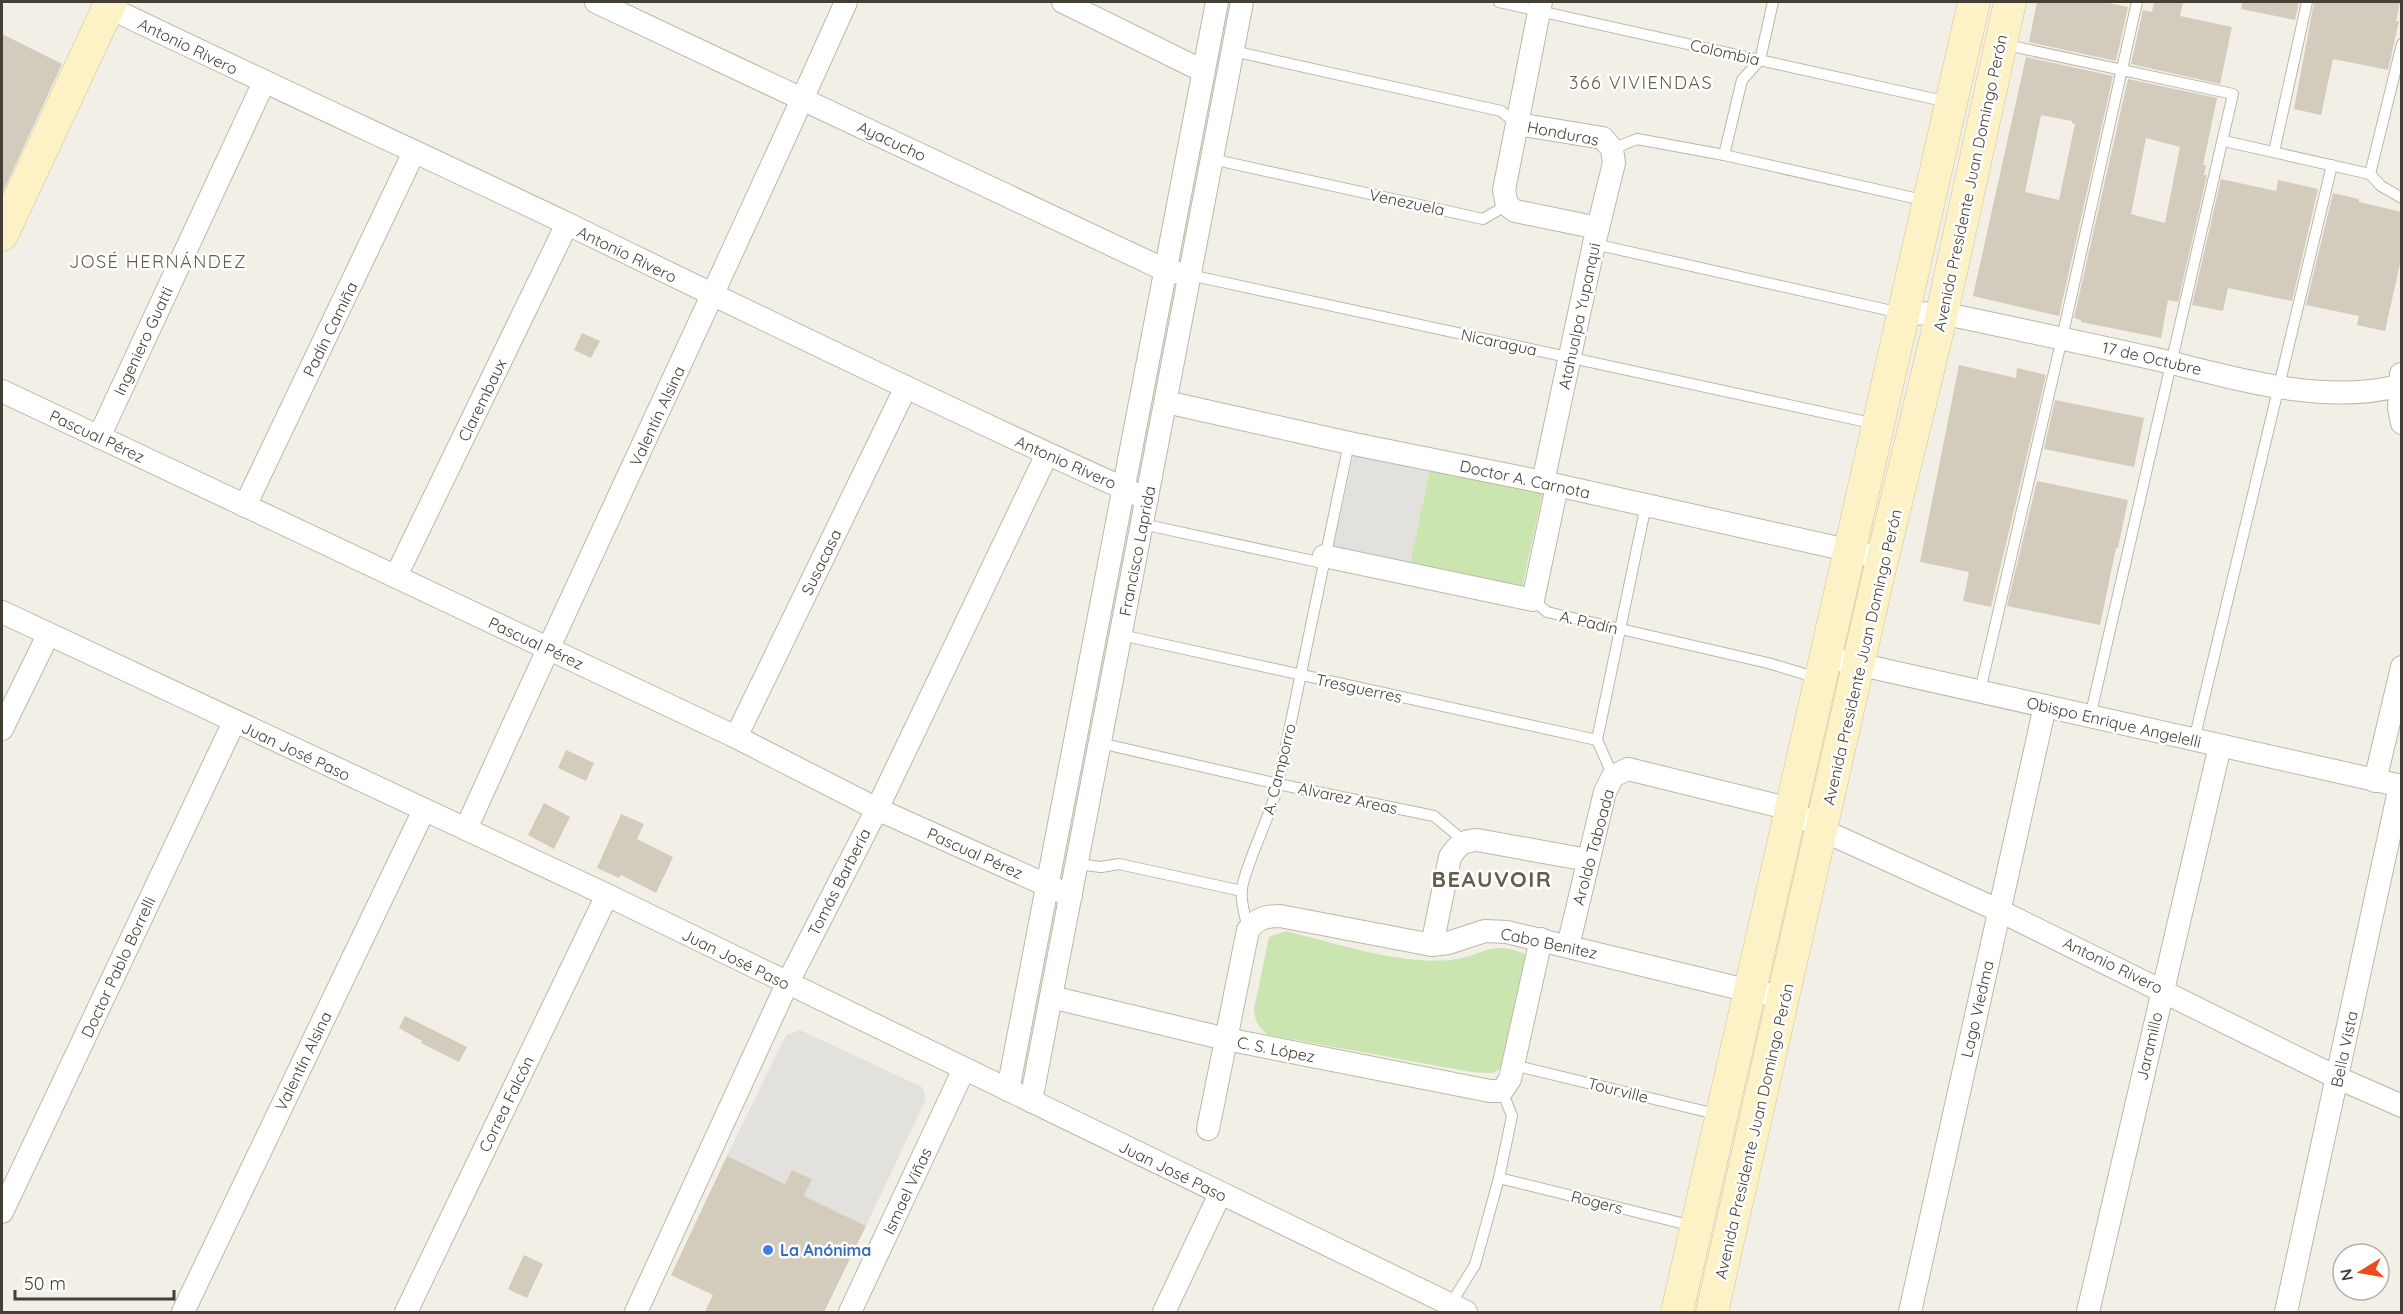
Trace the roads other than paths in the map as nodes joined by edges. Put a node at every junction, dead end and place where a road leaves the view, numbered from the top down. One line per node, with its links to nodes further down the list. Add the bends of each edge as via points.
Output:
1 (846, 2): 21 (street, Valentín Alsina)
2 (1063, 2): 19 (street)
3 (1217, 2): 19 (street, Francisco Laprida)
4 (1242, 2): 16 (street, Francisco Laprida)
5 (1499, 2): 13 (lane, Colombia)
6 (1773, 2): 17 (lane)
7 (1974, 2): 22 (main road, Avenida Presidente Juan Domingo Perón)
8 (2010, 2): 14 (main road, Avenida Presidente Juan Domingo Perón)
9 (2137, 2): 18 (lane)
10 (2307, 2): 27 (lane)
11 (109, 4): 20 (street, Antonio Rivero); 36 (main road)
12 (606, 4): 21 (street, Ayacucho)
13 (1540, 6): 17 (lane, Colombia); 23 (street)
14 (2000, 44): 18 (lane); 41 (main road, Avenida Presidente Juan Domingo Perón)
15 (2402, 44): 31 (lane)
16 (1233, 51): 23 (lane, Honduras, via 1501,111); 29 (street, Francisco Laprida)
17 (1760, 60): 22 (lane, Colombia); 28 (lane, via 1742,80)
18 (2123, 70): 24 (lane, via 2233,94); 43 (lane)
19 (1203, 71): 38 (street, Francisco Laprida)
20 (264, 82): 26 (street, Antonio Rivero); 53 (street, Ingeniero Guatti)
21 (802, 99): 38 (street, Ayacucho); 40 (street, Valentín Alsina)
22 (1951, 103): 33 (main road, Avenida Presidente Juan Domingo Perón)
23 (1516, 124): 25 (street, Honduras, via 1603,138); 34 (street, via 1504,190)
24 (2224, 141): 27 (lane); 45 (lane)
25 (1612, 149): 28 (lane, Honduras, via 1637,139); 37 (street, Atahualpa Yupanqui, via 1614,163)
26 (414, 152): 35 (street, Antonio Rivero); 60 (street, Padín Camiña)
27 (2274, 152): 30 (lane)
28 (1724, 155): 33 (lane, Honduras)
29 (1212, 159): 34 (lane, Venezuela, via 1483,219); 39 (street, Francisco Laprida)
30 (2332, 165): 31 (lane); 47 (lane)
31 (2370, 174): 32 (lane)
32 (2402, 198)
33 (1929, 202): 42 (main road, Avenida Presidente Juan Domingo Perón)
34 (1507, 205): 37 (street, via 1515,211)
35 (567, 224): 40 (street, Antonio Rivero); 65 (street, Clarembaux)
36 (2, 235)
37 (1596, 236): 42 (lane); 44 (street, Atahualpa Yupanqui)
38 (1165, 270): 39 (street, Ayacucho); 57 (street, Francisco Laprida)
39 (1190, 275): 44 (lane, Nicaragua); 50 (street, Francisco Laprida)
40 (713, 297): 48 (street, Antonio Rivero); 71 (street, Valentín Alsina)
41 (1942, 313): 42 (street, 17 de Octubre); 43 (street, 17 de Octubre); 63 (main road, Avenida Presidente Juan Domingo Perón)
42 (1904, 314): 52 (main road, Avenida Presidente Juan Domingo Perón)
43 (2062, 338): 45 (street, 17 de Octubre); 76 (lane)
44 (1570, 358): 52 (lane, Nicaragua); 56 (street, Atahualpa Yupanqui)
45 (2172, 363): 47 (street, 17 de Octubre); 78 (lane)
46 (2401, 382): 47 (street, 17 de Octubre, via 2337,392); 51 (street)
47 (2280, 386): 83 (lane)
48 (906, 387): 55 (street, Antonio Rivero); 81 (street, Susacasa)
49 (2, 392): 53 (street, Pascual Pérez)
50 (1166, 402): 54 (street, Doctor A. Carnota); 58 (street, Francisco Laprida)
51 (2402, 423)
52 (1879, 424): 62 (main road, Avenida Presidente Juan Domingo Perón)
53 (99, 437): 60 (street, Pascual Pérez)
54 (1348, 443): 56 (street, Doctor A. Carnota); 64 (lane, A. Camporro)
55 (1047, 454): 57 (street, Antonio Rivero); 90 (street, Tomás Barbería)
56 (1550, 484): 59 (street, Doctor A. Carnota); 66 (street, Atahualpa Yupanqui)
57 (1125, 489): 58 (street, Antonio Rivero); 98 (street, Francisco Laprida)
58 (1147, 499): 61 (street, Francisco Laprida)
59 (1646, 505): 62 (street, Doctor A. Carnota); 68 (lane)
60 (245, 506): 65 (street, Pascual Pérez)
61 (1142, 524): 64 (lane, A. Padín); 70 (street, Francisco Laprida)
62 (1851, 550): 63 (street, Doctor A. Carnota); 74 (main road, Avenida Presidente Juan Domingo Perón)
63 (1883, 558): 72 (main road, Avenida Presidente Juan Domingo Perón)
64 (1323, 559): 66 (street, A. Padín); 75 (lane, A. Camporro)
65 (396, 576): 71 (street, Pascual Pérez)
66 (1533, 600): 68 (lane, A. Padín, via 1547,612)
67 (2, 612): 69 (street, Juan José Paso)
68 (1620, 629): 74 (lane, A. Padín, via 1768,663); 82 (lane)
69 (48, 635): 79 (street, Juan José Paso); 80 (street)
70 (1121, 635): 75 (lane, Tresguerres); 84 (street, Francisco Laprida)
71 (548, 649): 81 (street, Pascual Pérez); 93 (street, Valentín Alsina)
72 (1859, 663): 74 (street, Obispo Enrique Angelelli); 76 (street, Obispo Enrique Angelelli); 94 (main road, Avenida Presidente Juan Domingo Perón)
73 (2402, 667): 87 (street)
74 (1824, 668): 91 (main road, Avenida Presidente Juan Domingo Perón)
75 (1300, 675): 82 (lane, Tresguerres); 88 (lane, A. Camporro)
76 (1980, 691): 77 (street, Obispo Enrique Angelelli)
77 (2045, 706): 78 (street, Obispo Enrique Angelelli); 102 (street, Lago Viedma)
78 (2090, 717): 83 (street, Obispo Enrique Angelelli)
79 (234, 722): 92 (street, Juan José Paso); 124 (street, Doctor Pablo Borrelli)
80 (2, 729)
81 (736, 737): 90 (street, Pascual Pérez)
82 (1597, 740): 86 (lane, Aroldo Taboada)
83 (2194, 740): 85 (street, Obispo Enrique Angelelli)
84 (1100, 743): 88 (lane, Alvarez Areas); 97 (street, Francisco Laprida)
85 (2220, 746): 87 (street, Obispo Enrique Angelelli); 108 (street, Jaramillo)
86 (1613, 776): 91 (street, via 1628,769); 96 (street, Aroldo Taboada, via 1605,792)
87 (2375, 781): 89 (street, Obispo Enrique Angelelli)
88 (1278, 784): 95 (lane, Alvarez Areas, via 1434,816); 99 (lane, A. Camporro)
89 (2401, 786): 115 (street, Bella Vista)
90 (877, 808): 98 (street, Pascual Pérez); 107 (street, Tomás Barbería)
91 (1791, 809): 94 (street); 109 (main road, Avenida Presidente Juan Domingo Perón)
92 (424, 810): 93 (street, Juan José Paso); 127 (street, Valentín Alsina)
93 (466, 829): 100 (street, Juan José Paso)
94 (1822, 831): 102 (street, Antonio Rivero); 111 (main road, Avenida Presidente Juan Domingo Perón)
95 (1464, 841): 96 (street); 105 (street, via 1450,857)
96 (1588, 860): 106 (street, Aroldo Taboada)
97 (1077, 864): 99 (lane, via 1119,864); 101 (street, Francisco Laprida)
98 (1047, 885): 101 (street, Pascual Pérez); 116 (street, Francisco Laprida)
99 (1242, 891): 103 (lane, A. Camporro)
100 (607, 895): 107 (street, Juan José Paso); 128 (street, Correa Falcón)
101 (1071, 896): 110 (street, Francisco Laprida)
102 (2000, 911): 108 (street, Antonio Rivero); 134 (street, Lago Viedma)
103 (1248, 930): 105 (street, Cabo Benitez, via 1265,916 1280,916); 112 (street, A. Camporro)
104 (1541, 939): 105 (street, Cabo Benitez, via 1485,931); 106 (street, Cabo Benitez); 113 (street)
105 (1432, 945)
106 (1568, 946): 109 (street, Cabo Benitez)
107 (787, 984): 114 (street, Juan José Paso); 129 (street, Tomás Barbería)
108 (2162, 989): 115 (street, Antonio Rivero); 135 (street, Jaramillo)
109 (1750, 991): 111 (street, Cabo Benitez); 120 (main road, Avenida Presidente Juan Domingo Perón)
110 (1051, 997): 112 (street, C. S. López); 118 (street, Francisco Laprida)
111 (1784, 997): 133 (main road, Avenida Presidente Juan Domingo Perón)
112 (1226, 1039): 117 (street, C. S. López); 121 (street, A. Camporro)
113 (1513, 1065): 117 (street); 120 (lane, Tourville)
114 (964, 1069): 116 (street, Juan José Paso); 130 (street, Ismael Viñas)
115 (2338, 1078): 119 (street, Antonio Rivero); 136 (street, Bella Vista)
116 (1008, 1090): 118 (street, Juan José Paso)
117 (1502, 1091): 122 (lane, via 1512,1116)
118 (1031, 1101): 123 (street, Juan José Paso)
119 (2402, 1106)
120 (1722, 1116): 125 (main road, Avenida Presidente Juan Domingo Perón)
121 (1208, 1129)
122 (1499, 1178): 125 (lane, Rogers); 126 (lane, via 1475,1265)
123 (1220, 1194): 126 (street, Juan José Paso); 131 (street)
124 (2, 1212)
125 (1696, 1227): 132 (main road, Avenida Presidente Juan Domingo Perón)
126 (1458, 1309)
127 (183, 1312)
128 (406, 1312)
129 (636, 1312)
130 (850, 1312)
131 (1164, 1312)
132 (1677, 1312)
133 (1712, 1312)
134 (1910, 1312)
135 (2088, 1312)
136 (2286, 1312)

